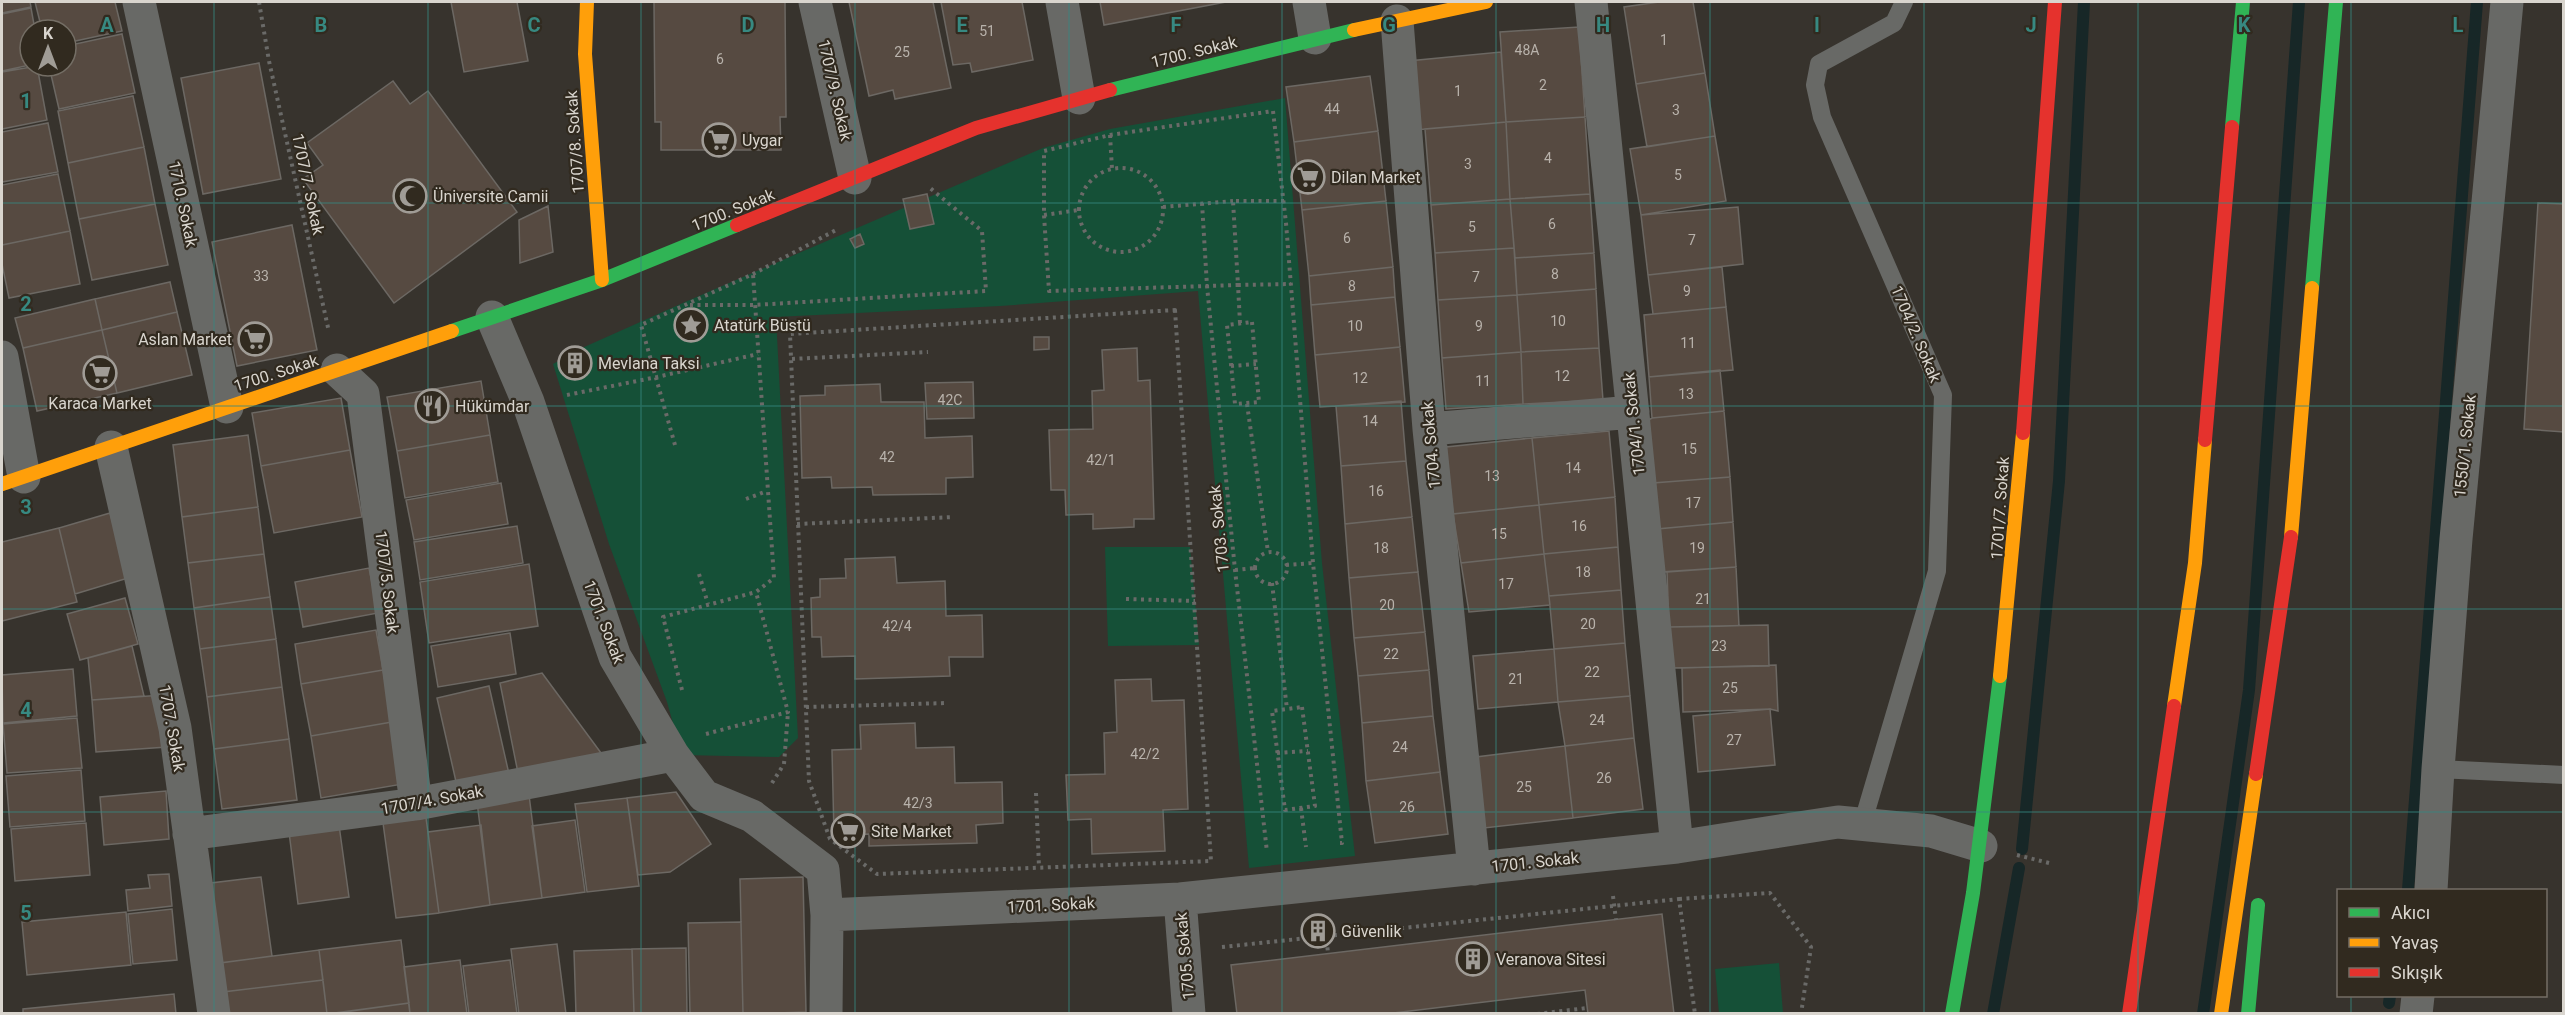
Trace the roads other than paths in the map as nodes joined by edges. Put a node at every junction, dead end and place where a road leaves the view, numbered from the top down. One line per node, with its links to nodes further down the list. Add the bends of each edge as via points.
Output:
1 (139, 2): 21 (street, 1710. Sokak)
2 (586, 2): 17 (main road, 1707/8. Sokak, via 585,54)
3 (814, 2): 16 (street, 1707/9. Sokak)
4 (1062, 2): 15 (street)
5 (1309, 2): 14 (street)
6 (1486, 2): 13 (main road, 1700. Sokak)
7 (1592, 2): 22 (street, 1704/1. Sokak)
8 (1904, 2): 32 (lane, 1704/2. Sokak, via 1894,23 1819,64 1815,85 1822,117 1943,395 1937,571)
9 (2055, 2): 34 (main road, 1701/7. Sokak, via 2011,580)
10 (2242, 2): 46 (main road, via 2195,562)
11 (2336, 2): 26 (main road)
12 (2507, 2): 28 (street, 1550/1. Sokak)
13 (1397, 21): 14 (main road, 1700. Sokak); 23 (street, 1704. Sokak)
14 (1315, 38): 15 (main road, 1700. Sokak)
15 (1079, 98): 16 (main road, 1700. Sokak, via 976,128)
16 (855, 178): 17 (main road, 1700. Sokak)
17 (602, 280): 18 (main road, 1700. Sokak)
18 (492, 317): 20 (main road, 1700. Sokak); 27 (street, 1701. Sokak, via 528,402 615,657)
19 (2, 357): 25 (street)
20 (337, 370): 21 (main road, 1700. Sokak); 31 (street, 1707/5. Sokak, via 363,394)
21 (227, 407): 24 (main road, 1700. Sokak)
22 (1633, 412): 23 (street); 35 (street, 1704/1. Sokak)
23 (1429, 429): 36 (street, 1704. Sokak)
24 (111, 447): 25 (main road, 1700. Sokak); 33 (street, 1707. Sokak, via 175,728)
25 (13, 480)
26 (2292, 529): 30 (main road); 47 (main road)
27 (673, 755): 31 (street, 1707/4. Sokak); 40 (street, 1701. Sokak, via 704,796 752,816 823,870)
28 (2438, 769): 29 (lane); 37 (street, 1550/1. Sokak)
29 (2564, 775)
30 (2270, 777)
31 (416, 804): 33 (street, 1707/4. Sokak)
32 (1862, 825): 34 (street, 1701. Sokak, via 1931,831); 35 (street, 1701. Sokak, via 1838,822)
33 (189, 834): 42 (street, 1707. Sokak)
34 (1981, 846): 45 (main road, 1701/7. Sokak)
35 (1677, 847): 36 (street, 1701. Sokak)
36 (1474, 869): 39 (street, 1701. Sokak)
37 (2431, 889)
38 (2259, 895): 48 (main road)
39 (1180, 899): 40 (street, 1701. Sokak); 44 (street, 1705. Sokak)
40 (827, 915): 43 (street)
41 (2418, 997): 49 (street)
42 (214, 1014)
43 (826, 1014)
44 (1189, 1014)
45 (1952, 1014)
46 (2129, 1014)
47 (2222, 1014)
48 (2248, 1014)
49 (2416, 1014)

